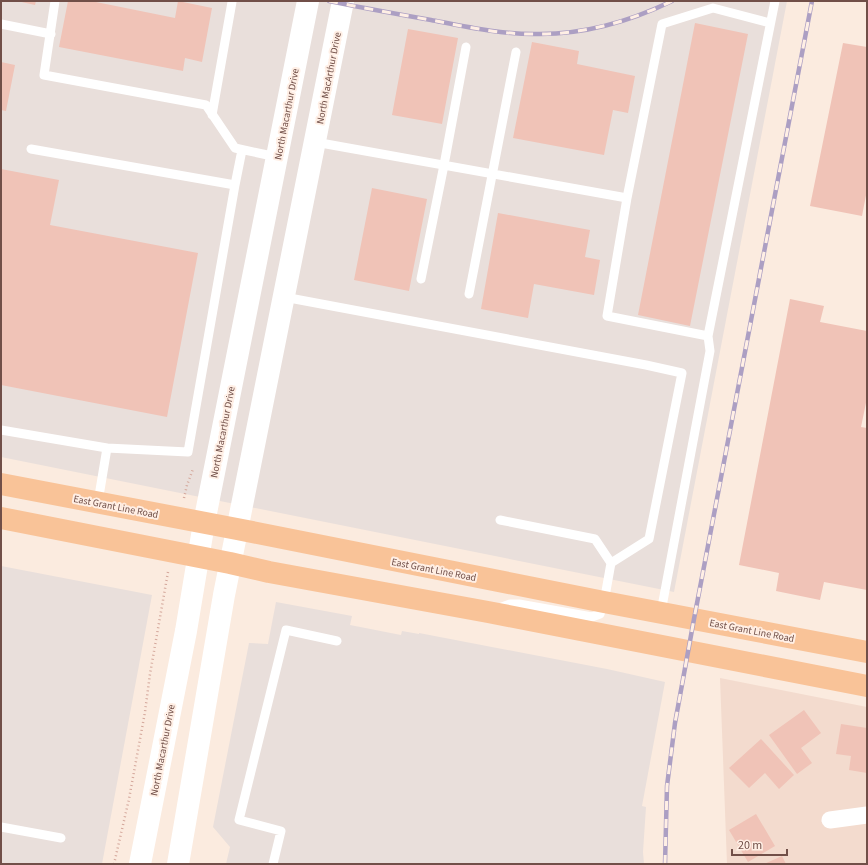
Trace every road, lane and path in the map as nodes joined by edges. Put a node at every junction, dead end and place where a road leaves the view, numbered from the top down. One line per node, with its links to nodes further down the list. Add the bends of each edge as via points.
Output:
1 (55, 1): 8 (lane)
2 (308, 1): 15 (main road, North Macarthur Drive)
3 (343, 1): 12 (main road, North MacArthur Drive)
4 (775, 1): 6 (lane)
5 (232, 2): 11 (lane)
6 (770, 23): 19 (lane, via 713,8 662,24); 23 (lane)
7 (1, 24): 8 (lane)
8 (51, 34): 11 (lane, via 44,75 206,105)
9 (466, 47): 16 (lane)
10 (516, 52): 17 (lane)
11 (212, 115): 14 (lane, via 235,148)
12 (314, 148): 16 (lane); 22 (main road)
13 (31, 149): 18 (lane)
14 (242, 150): 15 (lane); 18 (lane)
15 (277, 157): 32 (main road, North Macarthur Drive)
16 (444, 165): 17 (lane); 20 (lane)
17 (492, 174): 19 (lane); 21 (lane)
18 (235, 185): 26 (lane)
19 (627, 198): 23 (lane, via 607,316)
20 (421, 279)
21 (469, 294)
22 (284, 297): 33 (main road); 37 (lane, via 682,373 649,539)
23 (708, 336): 40 (lane, via 710,351)
24 (1, 430): 25 (lane)
25 (107, 448): 26 (lane); 28 (lane)
26 (188, 452): 30 (path, via 195,465 186,485)
27 (1, 484): 28 (main road, East Grant Line Road)
28 (98, 502): 30 (main road, East Grant Line Road)
29 (1, 518): 34 (main road)
30 (180, 518): 32 (main road, East Grant Line Road)
31 (500, 520): 37 (lane, via 595,539)
32 (204, 523): 33 (main road, East Grant Line Road); 35 (main road, North Macarthur Drive)
33 (237, 529): 36 (main road); 38 (main road, East Grant Line Road)
34 (173, 551): 35 (main road); 48 (path, via 129,799)
35 (198, 556): 36 (main road); 49 (main road, North Macarthur Drive, via 186,631)
36 (230, 563): 39 (main road); 50 (main road)
37 (612, 563): 38 (lane)
38 (604, 602): 39 (lane, via 600,614 592,616 518,604 510,604); 40 (main road, East Grant Line Road)
39 (488, 612): 43 (main road)
40 (661, 612): 42 (main road, East Grant Line Road)
41 (337, 641): 51 (lane, via 286,630 239,820 281,831)
42 (867, 652)
43 (867, 686)
44 (867, 815): 45 (street)
45 (830, 820)
46 (1, 827): 47 (lane)
47 (61, 838)
48 (114, 864)
49 (140, 864)
50 (178, 864)
51 (273, 864)

